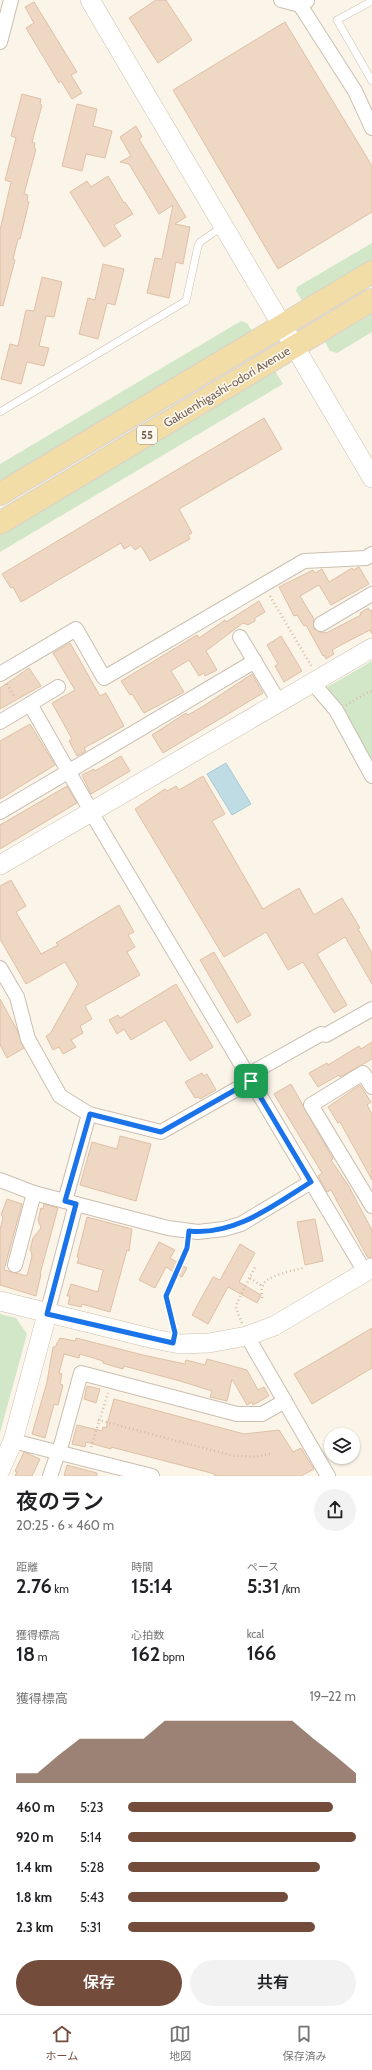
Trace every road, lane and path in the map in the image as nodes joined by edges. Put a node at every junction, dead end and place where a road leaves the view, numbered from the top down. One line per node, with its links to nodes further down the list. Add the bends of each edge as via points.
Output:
1 (11, 0): 6 (street)
2 (90, 0): 9 (street)
3 (281, 0): 5 (street)
4 (372, 1): 7 (lane, via 337,20)
5 (304, 2): 8 (street, via 355,91)
6 (0, 42)
7 (372, 81)
8 (372, 128)
9 (223, 226): 12 (street); 14 (lane, via 198,246 186,301)
10 (372, 272): 12 (main road, Gakuenhigashi-odori Avenue / 55)
11 (372, 300): 13 (main road, Gakuenhigashi-odori Avenue / 55)
12 (281, 325): 13 (street); 16 (main road, Gakuenhigashi-odori Avenue / 55)
13 (294, 347): 15 (street); 17 (main road, Gakuenhigashi-odori Avenue / 55)
14 (0, 412)
15 (372, 478)
16 (0, 494)
17 (0, 523)
18 (372, 554): 19 (street, via 366,558 304,561)
19 (263, 585): 25 (path); 26 (street, via 104,678 76,629)
20 (372, 594): 21 (street)
21 (321, 624)
22 (240, 637): 24 (street)
23 (372, 648): 30 (street)
24 (255, 661): 30 (street); 34 (street)
25 (314, 670)
26 (2, 676): 31 (path)
27 (58, 687): 31 (street)
28 (318, 689): 32 (street)
29 (372, 692): 32 (path)
30 (279, 702): 36 (street)
31 (26, 706): 33 (street); 34 (street)
32 (336, 710): 35 (street)
33 (0, 722)
34 (69, 771): 36 (street); 37 (street)
35 (372, 776)
36 (89, 808): 38 (street); 41 (street)
37 (0, 812)
38 (0, 866)
39 (0, 968): 43 (street, via 18,997 28,1039 60,1096)
40 (372, 1009): 41 (street, via 326,1035 321,1034)
41 (252, 1082): 43 (street, via 161,1132); 45 (street)
42 (372, 1087): 48 (street, via 364,1073 311,1104)
43 (90, 1114): 47 (street)
44 (0, 1180): 46 (street)
45 (311, 1182): 49 (street, via 242,1224 213,1231); 53 (street)
46 (34, 1193): 47 (street); 50 (street)
47 (71, 1202): 49 (street); 58 (street)
48 (372, 1206)
49 (189, 1231): 60 (path, via 187,1248 166,1296 175,1333)
50 (15, 1265)
51 (256, 1265): 54 (path)
52 (303, 1268): 55 (path, via 270,1278)
53 (368, 1270): 59 (street, via 274,1326)
54 (250, 1278): 55 (path); 59 (path, via 237,1303 237,1313)
55 (262, 1286): 56 (path)
56 (262, 1298)
57 (0, 1301): 58 (street)
58 (47, 1314): 60 (street); 64 (street)
59 (245, 1332): 60 (street, via 209,1343); 62 (street)
60 (173, 1343)
61 (111, 1381): 62 (street, via 248,1415 262,1414); 63 (path); 65 (street, via 81,1373)
62 (285, 1401): 70 (street)
63 (98, 1420): 66 (path, via 230,1455 252,1457); 67 (path)
64 (13, 1441): 65 (street); 68 (street)
65 (58, 1452): 67 (street); 71 (street)
66 (270, 1454)
67 (87, 1460): 69 (street)
68 (0, 1470)
69 (132, 1474): 72 (street)
70 (325, 1475)
71 (50, 1476)
72 (152, 1476)

